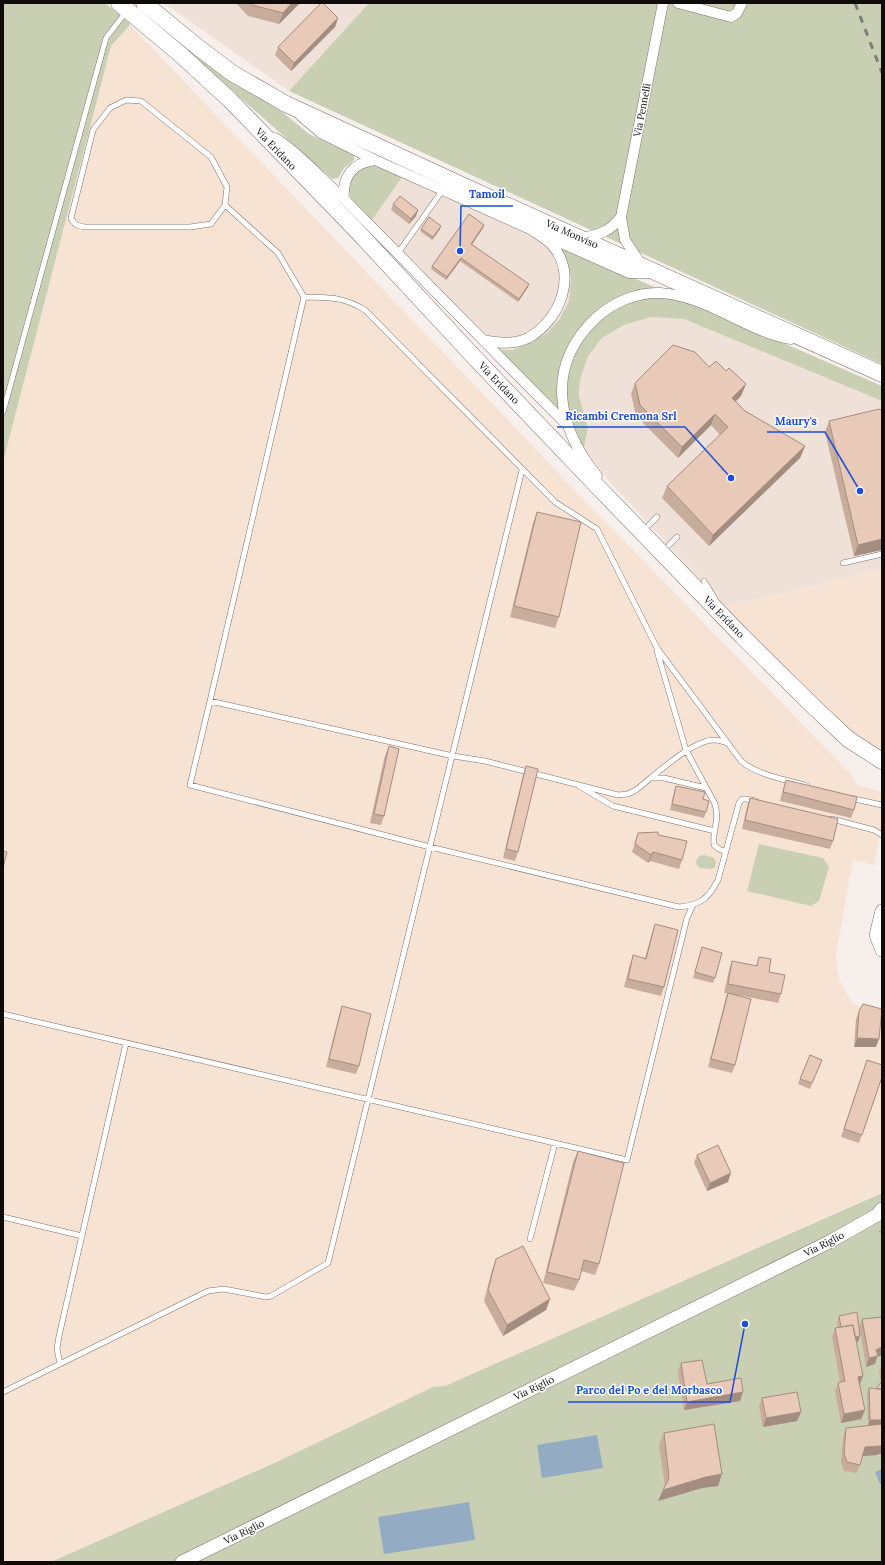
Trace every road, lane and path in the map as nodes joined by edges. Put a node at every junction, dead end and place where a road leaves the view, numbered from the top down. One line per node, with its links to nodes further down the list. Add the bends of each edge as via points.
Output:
1 (144, 3): 6 (main road, Via Monviso, via 232,73)
2 (663, 3): 12 (street, Via Pennelli)
3 (678, 3): 4 (street, via 731,17 737,14)
4 (742, 3)
5 (123, 7): 7 (main road, Via Eridano, via 181,55); 22 (lane, via 106,38)
6 (286, 104): 8 (street, via 322,133); 14 (main road, Via Monviso)
7 (252, 124): 10 (street, via 282,143); 25 (main road, Via Eridano)
8 (375, 160): 9 (street); 10 (street, via 360,164 349,173 345,179)
9 (442, 191): 13 (street); 15 (lane)
10 (344, 199): 15 (street)
11 (225, 205): 11 (lane, via 211,224 190,228 85,227 76,225 71,218 93,130 110,108 126,100 141,101 211,157 227,186); 18 (lane, via 278,253)
12 (621, 217): 14 (street, via 616,225 608,230 596,236); 16 (street, Via Pennelli, via 625,240)
13 (534, 231): 17 (street, via 629,273); 19 (street, via 551,244 560,258 564,282 558,309 538,331 527,338 500,344)
14 (581, 238): 16 (main road, Via Monviso)
15 (398, 253): 19 (street)
16 (642, 266): 17 (main road, Via Monviso)
17 (657, 273): 20 (main road, Via Monviso)
18 (304, 297): 24 (lane, via 342,299 353,302 365,310); 35 (lane)
19 (483, 340): 23 (street)
20 (822, 347): 21 (main road, Via Monviso); 23 (street, via 771,334 691,299 675,295 659,293 618,302 601,313 586,328 574,344 567,360 561,388)
21 (882, 374)
22 (3, 412)
23 (567, 425): 25 (street, via 579,451)
24 (522, 470): 34 (lane, via 555,502 597,529); 38 (lane)
25 (618, 507): 33 (main road, Via Eridano)
26 (657, 517): 27 (lane)
27 (649, 525)
28 (677, 537): 29 (lane)
29 (669, 545)
30 (882, 554): 31 (lane)
31 (843, 563)
32 (704, 581): 33 (lane, via 719,604)
33 (720, 613): 39 (main road, Via Eridano, via 829,722)
34 (657, 648): 36 (lane); 37 (lane)
35 (210, 701): 38 (lane); 50 (lane, via 190,785)
36 (728, 743): 37 (lane, via 715,740); 42 (lane, via 748,767)
37 (686, 750): 40 (lane); 43 (lane)
38 (453, 756): 41 (lane, via 485,761); 50 (lane)
39 (882, 761)
40 (652, 778): 41 (lane, via 628,794 618,795); 43 (lane, via 664,778)
41 (573, 783): 48 (lane, via 613,806)
42 (810, 786)
43 (706, 788): 48 (lane, via 718,814)
44 (841, 795): 46 (lane)
45 (761, 802): 51 (lane, via 742,799 739,803)
46 (882, 805)
47 (828, 818): 49 (lane, via 874,830)
48 (715, 831): 51 (lane, via 714,845)
49 (882, 835)
50 (430, 847): 52 (lane, via 678,907); 57 (lane)
51 (726, 852): 52 (lane, via 712,891 704,900)
52 (693, 905): 58 (lane, via 687,918 627,1160)
53 (882, 911): 54 (street, via 876,936)
54 (882, 950)
55 (3, 1014): 56 (lane)
56 (126, 1043): 57 (lane); 63 (lane)
57 (368, 1099): 58 (lane); 65 (lane, via 328,1263 271,1296 224,1289 208,1291)
58 (554, 1143): 64 (lane)
59 (882, 1209): 67 (street, Via Riglio, via 877,1216 831,1241)
60 (3, 1217): 63 (lane)
61 (879, 1231): 62 (path)
62 (882, 1233)
63 (82, 1236): 65 (lane, via 59,1336 57,1349)
64 (530, 1239)
65 (60, 1364): 66 (lane)
66 (3, 1392)
67 (182, 1562)

